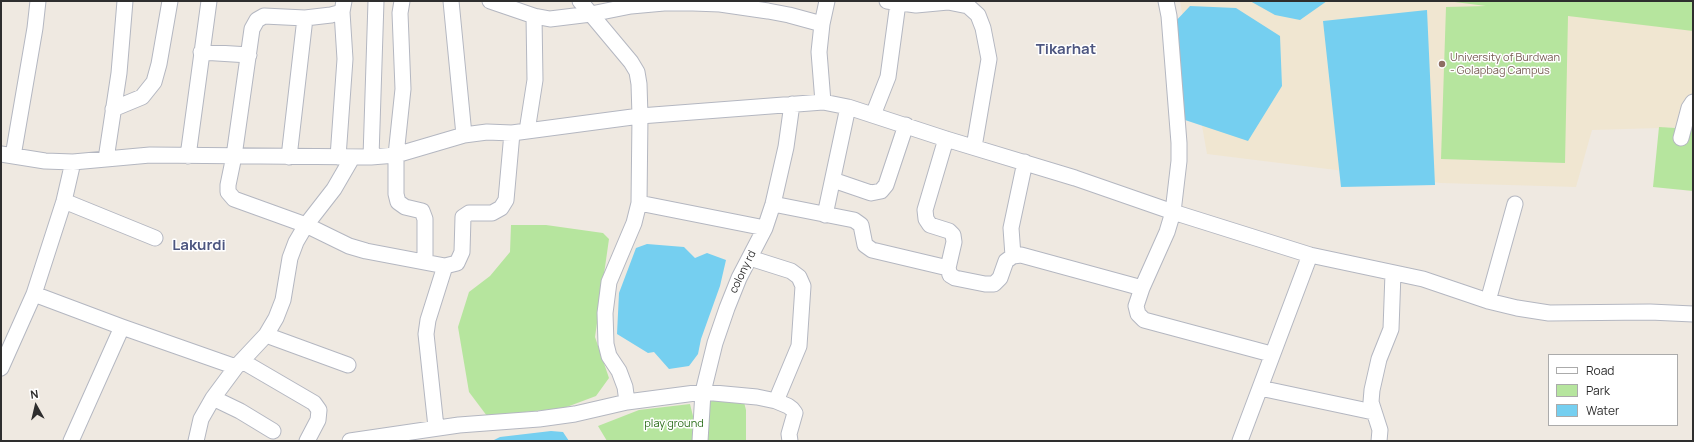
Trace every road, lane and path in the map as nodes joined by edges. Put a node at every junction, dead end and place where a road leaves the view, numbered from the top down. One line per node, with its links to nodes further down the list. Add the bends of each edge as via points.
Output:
1 (38, 1): 35 (street, via 36,28)
2 (125, 1): 26 (street)
3 (170, 1): 26 (street, via 154,82 142,97)
4 (209, 1): 20 (street)
5 (376, 1): 40 (street)
6 (402, 1): 36 (street, via 400,13 403,89)
7 (451, 1): 31 (street)
8 (490, 1): 17 (street)
9 (580, 1): 16 (street)
10 (827, 1): 19 (street)
11 (1166, 1): 50 (street, via 1179,143)
12 (892, 2): 27 (street, via 888,77); 34 (street, via 916,5 948,2 968,6 978,15 989,59)
13 (720, 3): 14 (street); 19 (street, via 789,14)
14 (630, 4): 16 (street)
15 (343, 6): 18 (street, via 331,15); 41 (street)
16 (591, 14): 17 (street, via 550,19); 28 (street, via 637,72)
17 (534, 16): 30 (street, via 534,80)
18 (305, 18): 21 (street, via 264,16 256,20 252,29); 39 (street)
19 (822, 24): 22 (street, via 819,52)
20 (201, 52): 21 (street); 37 (street)
21 (249, 55): 38 (street)
22 (823, 102): 24 (street); 25 (street)
23 (1693, 102): 32 (street)
24 (792, 104): 28 (street); 48 (street, colony rd, via 786,147)
25 (848, 106): 27 (street); 45 (street)
26 (113, 109): 42 (street)
27 (873, 115): 29 (street)
28 (640, 116): 30 (street); 47 (street)
29 (906, 125): 33 (street); 45 (street, via 886,185 881,191 871,193)
30 (520, 132): 31 (street); 59 (street, via 506,200 501,208 492,213 469,213 463,217 462,252 457,263)
31 (464, 135): 36 (street)
32 (1681, 138)
33 (946, 139): 34 (street); 60 (street, via 925,210 926,219 930,224 953,235 954,242)
34 (974, 147): 44 (street)
35 (7, 155): 43 (street)
36 (396, 155): 40 (street); 58 (street, via 398,202 422,212 425,219)
37 (188, 156): 38 (street); 42 (street, via 150,155)
38 (234, 156): 39 (street); 52 (street, via 228,192 234,199)
39 (289, 157): 41 (street)
40 (371, 157): 41 (street)
41 (345, 158): 52 (street, via 334,189)
42 (106, 160): 43 (street)
43 (73, 162): 46 (street)
44 (1025, 162): 50 (street); 56 (street, via 1011,228)
45 (833, 180): 51 (street)
46 (64, 201): 54 (street); 63 (street)
47 (639, 203): 53 (street); 76 (street, via 634,223 609,282 605,314 609,356 619,371)
48 (773, 204): 51 (street); 53 (street, colony rd)
49 (1515, 204): 64 (street)
50 (1173, 212): 55 (street); 62 (street)
51 (826, 215): 60 (street, via 854,220 861,225 865,245 872,250)
52 (306, 225): 58 (street, via 355,248); 67 (street, via 290,258 283,300)
53 (765, 228): 57 (street, colony rd)
54 (155, 238)
55 (1310, 255): 61 (street); 68 (street)
56 (1012, 256): 60 (street, via 1006,261 1000,278 994,284 955,278 950,275); 62 (street, via 1021,255)
57 (750, 258): 73 (street, colony rd, via 727,308); 75 (street, via 792,271 799,277 803,286 799,346)
58 (425, 262): 59 (street)
59 (445, 266): 78 (street, via 426,334)
60 (948, 268)
61 (1393, 273): 64 (street); 77 (street, via 1391,329 1376,372 1371,402)
62 (1142, 288): 68 (street, via 1136,306 1138,314 1144,320)
63 (34, 294): 66 (street); 71 (street)
64 (1488, 301): 65 (street, via 1549,313)
65 (1693, 314)
66 (122, 327): 69 (street); 80 (street)
67 (266, 335): 69 (street); 70 (street)
68 (1271, 354): 72 (street)
69 (239, 364): 74 (street); 82 (street, via 314,403 319,410 318,420)
70 (348, 365)
71 (1, 368)
72 (1260, 388): 77 (street); 86 (street)
73 (703, 392): 75 (street); 76 (street); 84 (street, colony rd)
74 (213, 398): 79 (street); 81 (street, via 201,419)
75 (776, 401): 85 (street, via 788,406 794,413)
76 (627, 402): 78 (street, via 539,419)
77 (1374, 412): 87 (street, via 1380,430)
78 (436, 427): 83 (street)
79 (273, 431)
80 (71, 441)
81 (196, 441)
82 (307, 441)
83 (350, 441)
84 (700, 441)
85 (790, 441)
86 (1240, 441)
87 (1379, 441)

